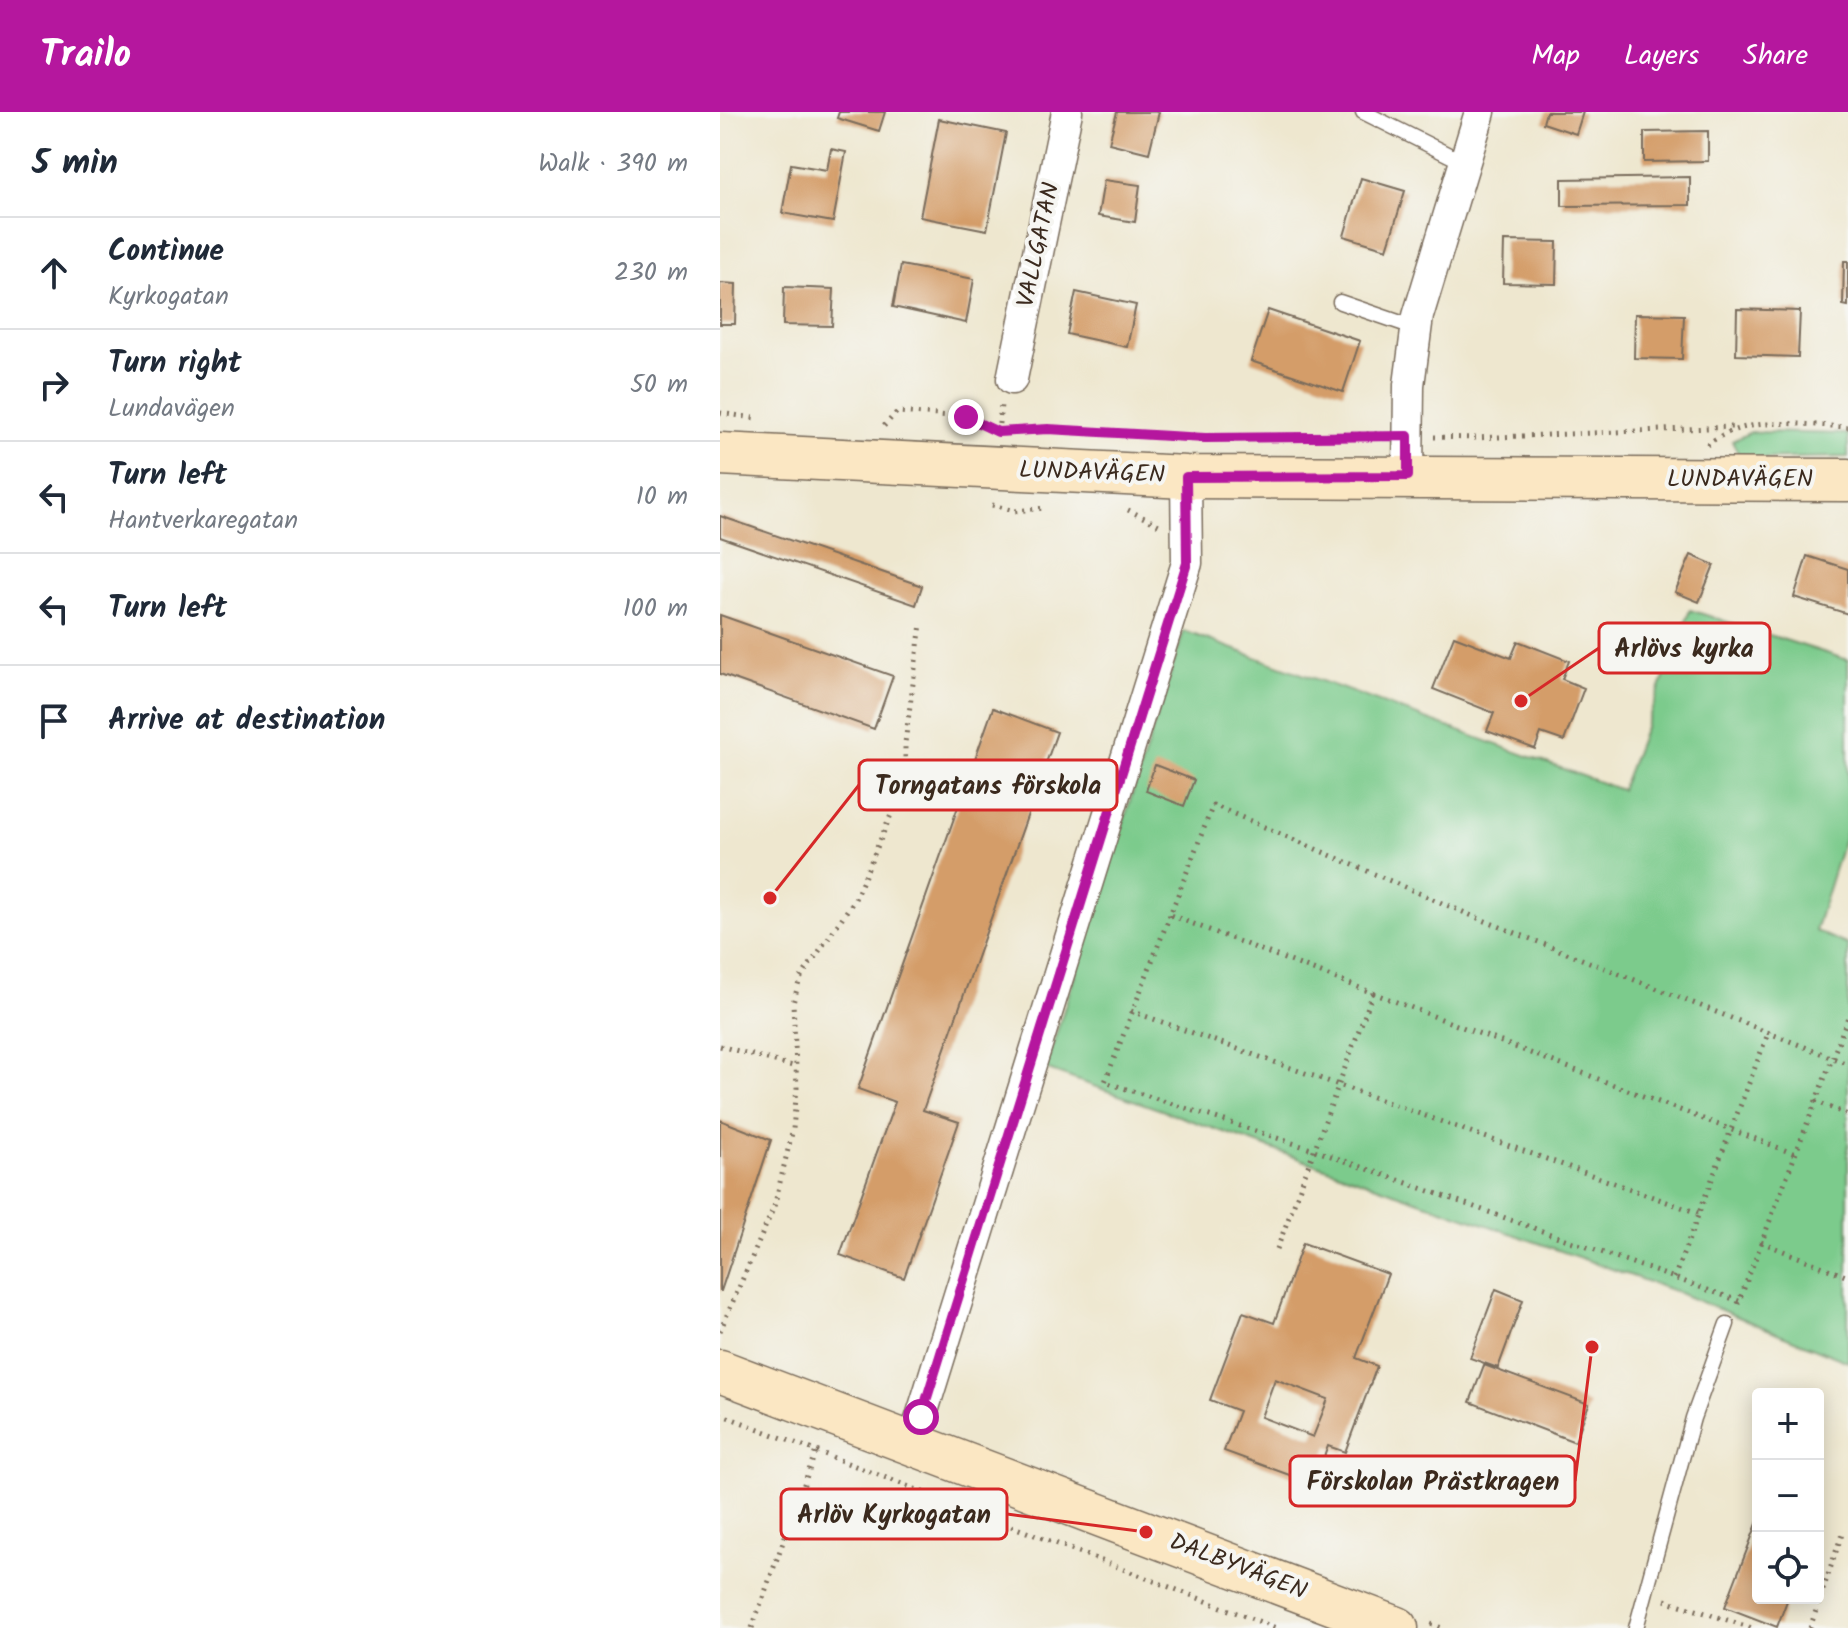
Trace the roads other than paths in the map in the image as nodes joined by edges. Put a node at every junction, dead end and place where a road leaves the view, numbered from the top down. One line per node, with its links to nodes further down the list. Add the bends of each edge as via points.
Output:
1 (1067, 112): 7 (street, VALLGATAN)
2 (1363, 112): 4 (lane)
3 (1480, 112): 4 (street)
4 (1465, 163): 6 (street)
5 (1340, 302): 6 (lane)
6 (1416, 328): 9 (street)
7 (1012, 379)
8 (720, 454): 10 (main road, LUNDAVÄGEN)
9 (1408, 456): 10 (main road, LUNDAVÄGEN); 11 (main road, LUNDAVÄGEN)
10 (1186, 477): 14 (street, via 1187,563)
11 (1848, 480)
12 (1727, 1324): 16 (lane, via 1693,1418)
13 (720, 1371): 14 (main road, DALBYVÄGEN, via 823,1431)
14 (913, 1443): 15 (main road, DALBYVÄGEN)
15 (1397, 1628)
16 (1636, 1628)

